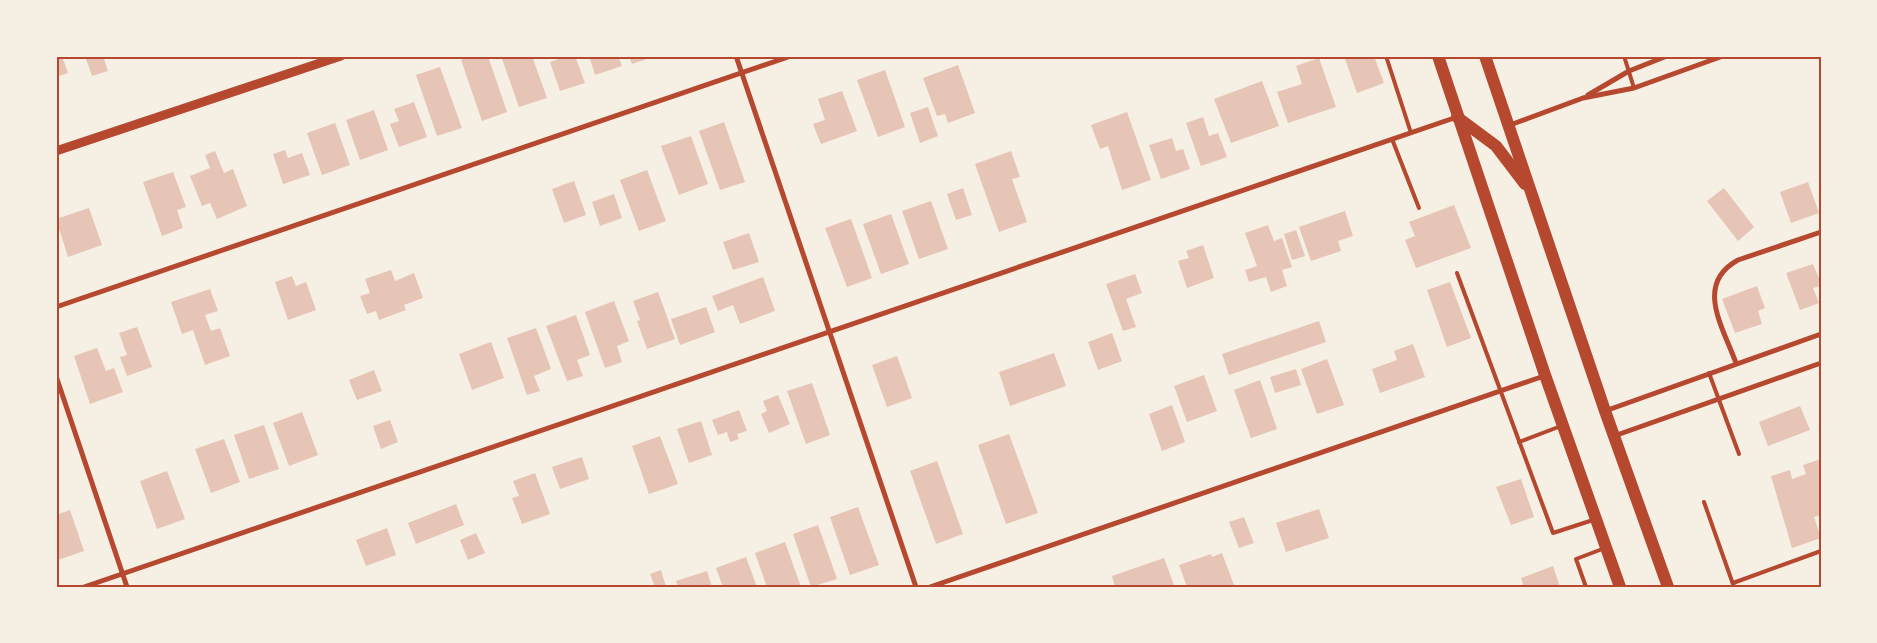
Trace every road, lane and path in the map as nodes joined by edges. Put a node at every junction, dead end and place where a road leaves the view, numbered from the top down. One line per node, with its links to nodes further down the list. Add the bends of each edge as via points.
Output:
1 (341, 56): 10 (street)
2 (736, 56): 12 (street)
3 (791, 56): 12 (street)
4 (1386, 56): 17 (lane)
5 (1438, 56): 15 (main road)
6 (1485, 56): 16 (main road)
7 (1624, 56): 11 (lane)
8 (1667, 56): 11 (street)
9 (1723, 56): 13 (street)
10 (315, 60): 19 (street)
11 (1629, 71): 13 (lane); 14 (street)
12 (742, 73): 24 (street); 25 (street)
13 (1634, 88): 14 (street)
14 (1583, 98): 16 (street)
15 (1457, 117): 17 (street); 20 (main road, via 1496,146); 30 (main road)
16 (1509, 126): 20 (main road)
17 (1411, 133): 18 (street)
18 (1392, 140): 21 (lane); 25 (street)
19 (56, 151)
20 (1531, 192): 34 (main road)
21 (1419, 208)
22 (1821, 232): 27 (street, via 1738,260 1719,275 1714,299)
23 (1456, 273): 32 (lane)
24 (56, 307)
25 (830, 332): 43 (street); 47 (street)
26 (1821, 334): 27 (street)
27 (1736, 363): 29 (street)
28 (1821, 363): 33 (street)
29 (1710, 373): 33 (lane); 34 (street)
30 (1545, 375): 32 (street); 35 (main road)
31 (56, 376): 43 (street)
32 (1500, 391): 37 (lane); 48 (street)
33 (1719, 398): 36 (street); 38 (lane)
34 (1605, 411): 36 (main road)
35 (1563, 425): 37 (lane); 40 (main road)
36 (1614, 436): 51 (main road)
37 (1519, 442): 40 (lane, via 1553,533)
38 (1739, 454)
39 (1704, 502): 44 (lane)
40 (1596, 519): 41 (main road)
41 (1606, 548): 49 (lane, via 1576,559); 50 (main road)
42 (1821, 551): 44 (lane)
43 (122, 574): 45 (street); 46 (street)
44 (1734, 585)
45 (84, 587)
46 (127, 587)
47 (916, 587)
48 (930, 587)
49 (1586, 587)
50 (1620, 587)
51 (1668, 587)

